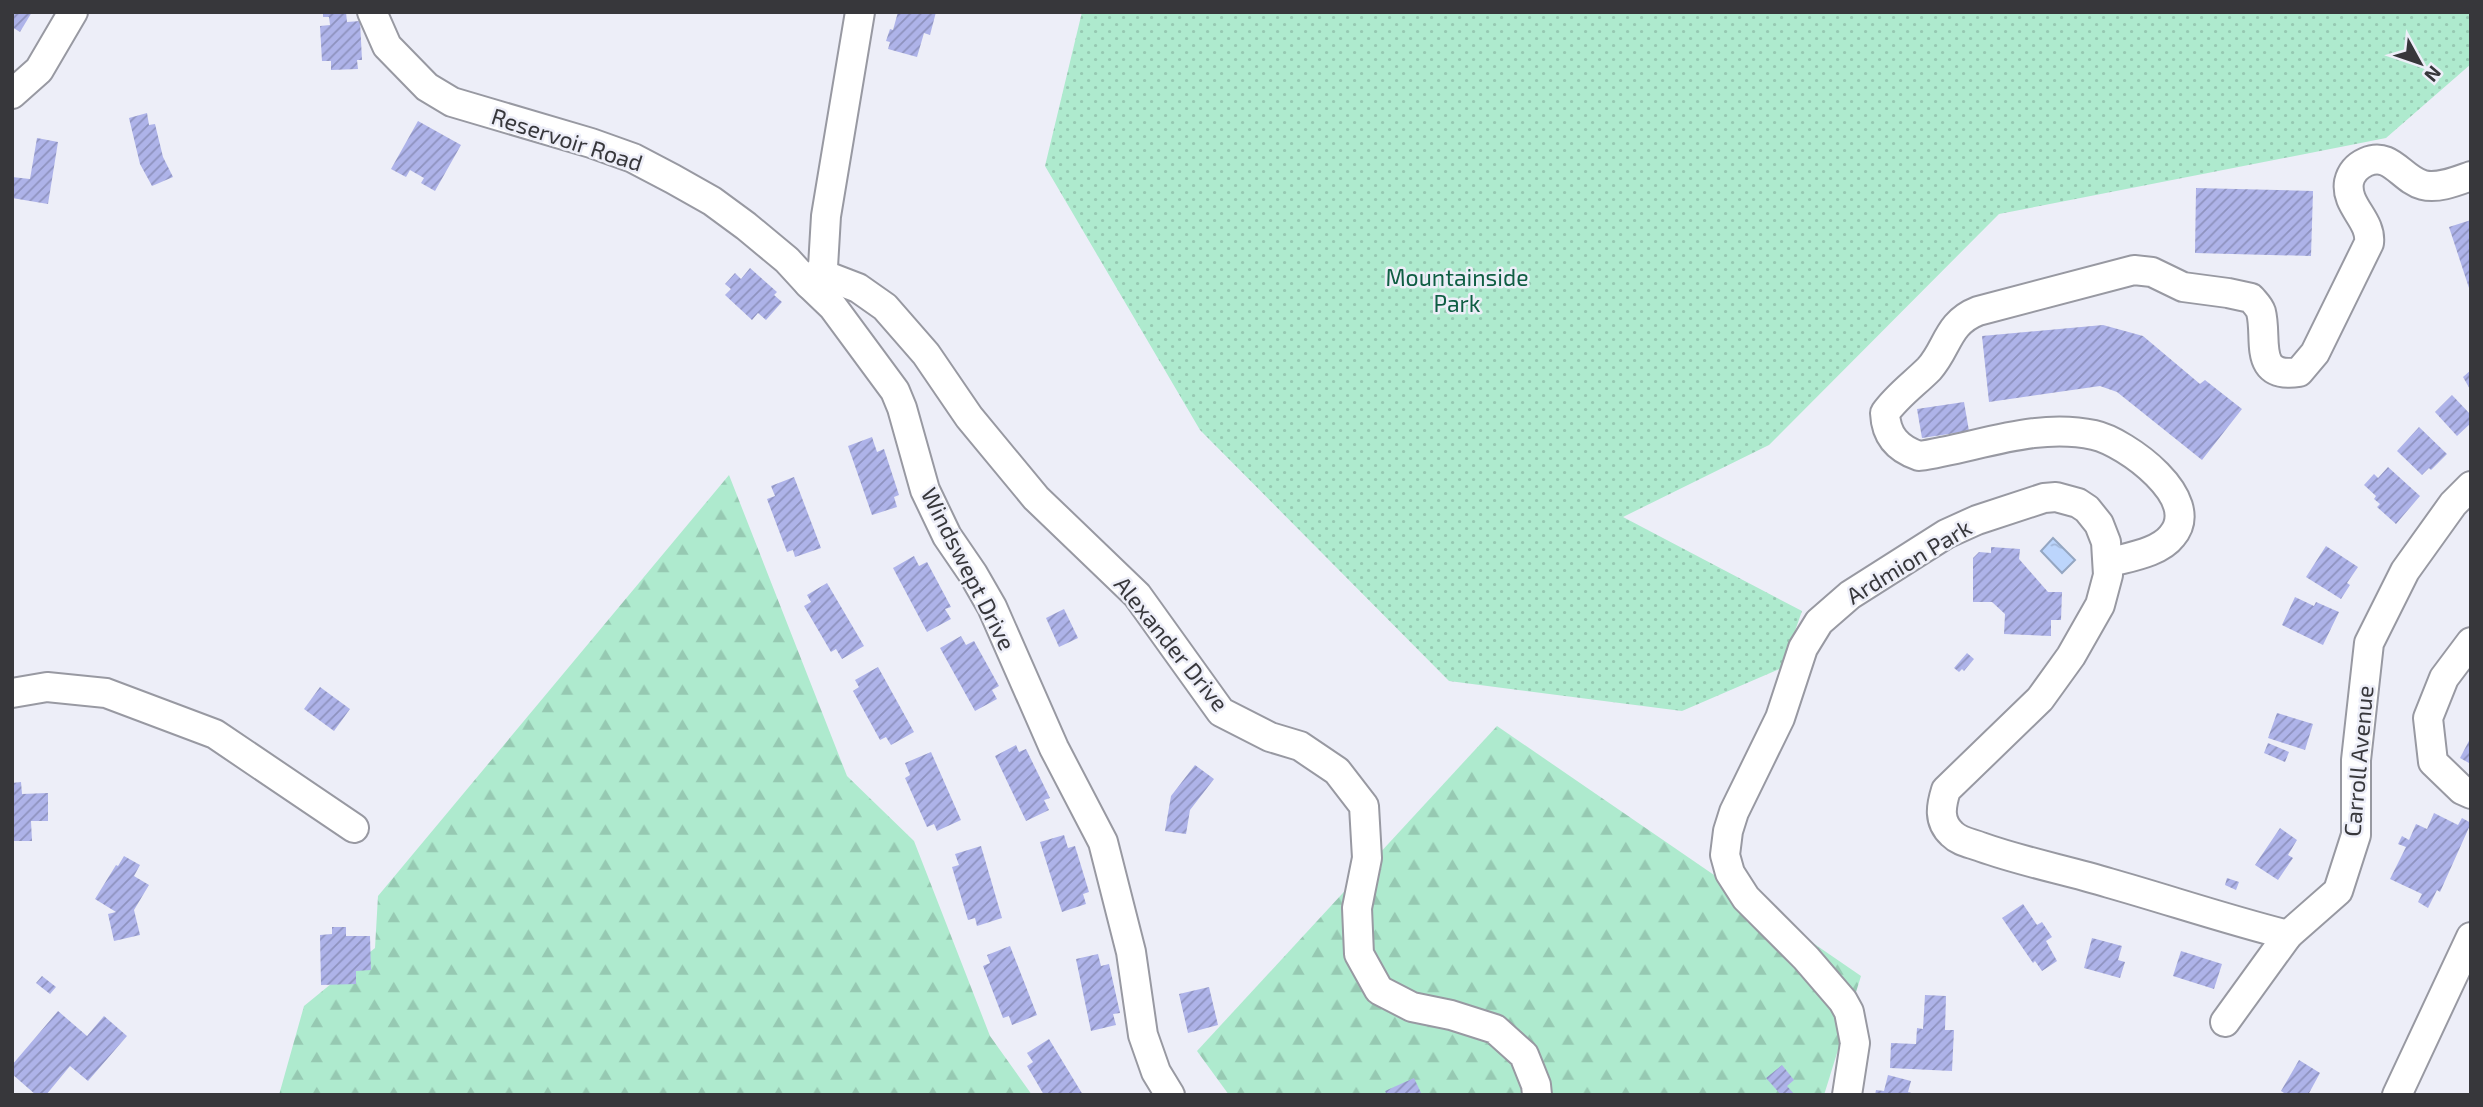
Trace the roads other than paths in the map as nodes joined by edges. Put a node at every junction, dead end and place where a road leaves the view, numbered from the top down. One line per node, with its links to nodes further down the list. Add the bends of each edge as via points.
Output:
1 (74, 12): 4 (street, via 39,69)
2 (372, 12): 6 (street, Reservoir Road, via 387,46 428,87 452,102 633,158 712,201)
3 (860, 12): 6 (street, via 826,216 823,267)
4 (12, 94)
5 (2471, 176): 8 (street, via 2444,184 2421,184 2382,159 2359,165 2352,173 2349,191 2368,230 2369,243 2315,353 2299,372 2280,371 2263,355 2261,313 2251,298 2183,288 2145,270 2114,273 1978,311 1961,320 1937,360 1885,413 1889,434 1906,452 1919,456 2038,433 2094,435 2120,446 2163,479 2176,503 2178,524 2173,536 2161,545)
6 (810, 284): 16 (street, Windswept Drive, via 833,307 895,391 925,490 947,536 992,607 1054,748 1103,842 1131,951 1143,1035); 17 (street, Alexander Drive, via 832,278 858,288 885,307 1036,498 1137,595 1221,712 1270,737 1300,746 1337,771 1364,806 1367,858 1357,908 1359,954 1379,990 1412,1007 1495,1030 1524,1055)
7 (2471, 486): 13 (street, Carroll Avenue, via 2405,571 2369,643 2356,760 2356,835 2338,891)
8 (2108, 563): 13 (street, Ardmion Park, via 2100,605 2071,656 2039,699 1947,790 1941,806 1945,827 1963,842 2012,858); 18 (street, Ardmion Park, via 2102,530 2087,509 2056,497 2031,500 1946,534 1850,595 1819,622 1803,648 1780,718 1734,812 1725,855 1746,898 1843,1001 1855,1043)
9 (2471, 642): 11 (street, via 2444,678 2428,718 2433,762)
10 (12, 693): 12 (street, via 47,687 106,693 215,734)
11 (2471, 794)
12 (355, 828)
13 (2288, 935): 15 (street, Carroll Avenue)
14 (2471, 937): 19 (street)
15 (2225, 1022)
16 (1170, 1095)
17 (1537, 1095)
18 (1847, 1095)
19 (2397, 1095)

